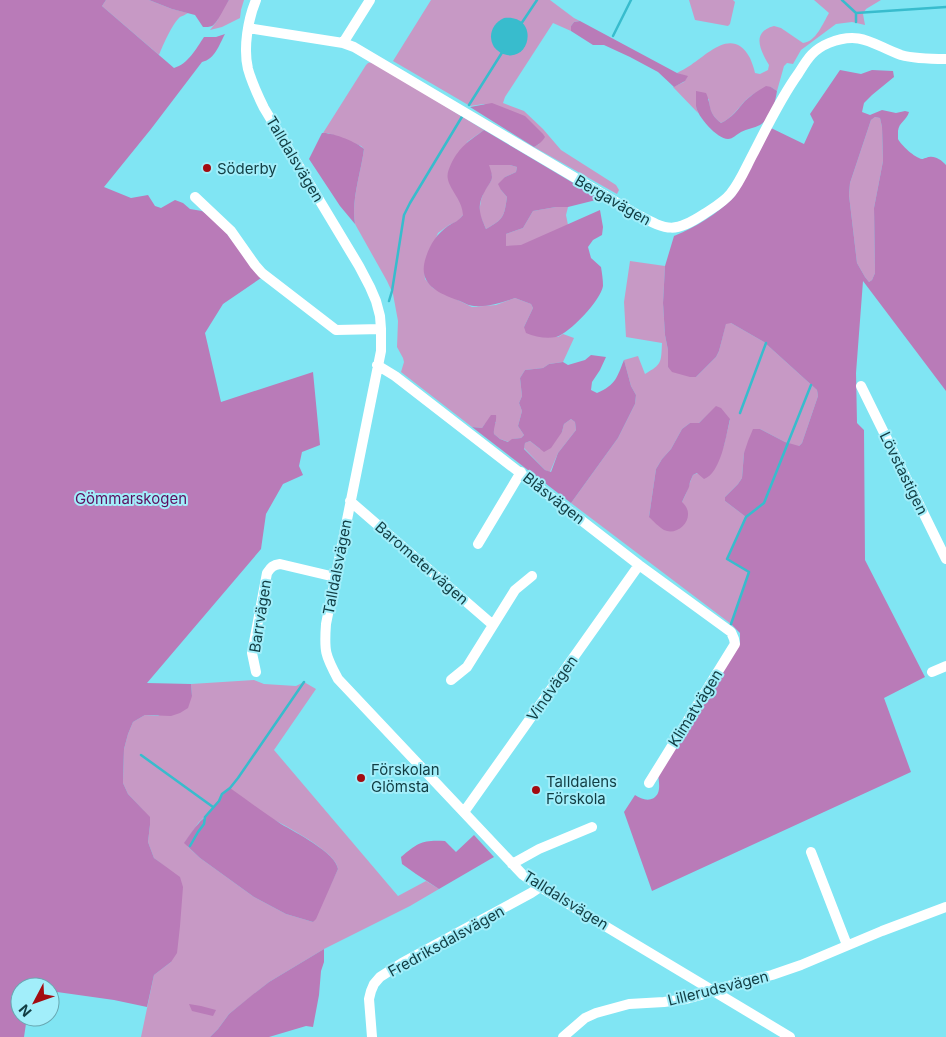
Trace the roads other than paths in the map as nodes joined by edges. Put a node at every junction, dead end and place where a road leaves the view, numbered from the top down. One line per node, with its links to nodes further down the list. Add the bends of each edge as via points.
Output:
1 (256, 0): 3 (street, Talldalsvägen)
2 (370, 0): 4 (street)
3 (248, 28): 4 (street, Bergavägen); 7 (street, Talldalsvägen, via 248,67 256,90 370,287)
4 (343, 43): 5 (street, Bergavägen, via 369,55 638,215 672,228 691,223 731,194 790,84 812,52 827,43 860,38 913,58)
5 (946, 59)
6 (195, 197): 7 (street, via 231,231 262,273 336,330)
7 (381, 329): 8 (street, Talldalsvägen)
8 (378, 365): 10 (street, Blåsvägen); 11 (street, Talldalsvägen)
9 (861, 386): 13 (street, Lövstastigen)
10 (521, 472): 12 (street); 14 (street, Blåsvägen)
11 (350, 501): 16 (street, Talldalsvägen); 17 (street, Barometervägen)
12 (478, 544)
13 (946, 560)
14 (640, 565): 18 (street, Blåsvägen); 24 (street, Vindvägen)
15 (532, 576): 17 (street, via 515,590)
16 (335, 577): 20 (street, Barrvägen, via 280,564 270,568 252,653); 24 (street, Talldalsvägen, via 324,647 332,669)
17 (493, 625): 22 (street, via 467,667)
18 (731, 632): 23 (street, Klimatvägen, via 735,644)
19 (946, 666): 21 (street)
20 (256, 672)
21 (932, 672)
22 (451, 680)
23 (649, 783)
24 (464, 812): 27 (street, Talldalsvägen)
25 (592, 827): 27 (street)
26 (811, 852): 30 (street)
27 (512, 864): 28 (street, Talldalsvägen)
28 (540, 887): 31 (street, Talldalsvägen); 32 (street, Fredriksdalsvägen, via 380,977 369,999)
29 (946, 907): 30 (street, Lillerudsvägen)
30 (847, 945): 31 (street, Lillerudsvägen, via 783,972)
31 (712, 990): 33 (street, Lillerudsvägen, via 686,999 629,1004 596,1013); 34 (street, Talldalsvägen)
32 (372, 1037)
33 (563, 1037)
34 (790, 1037)

